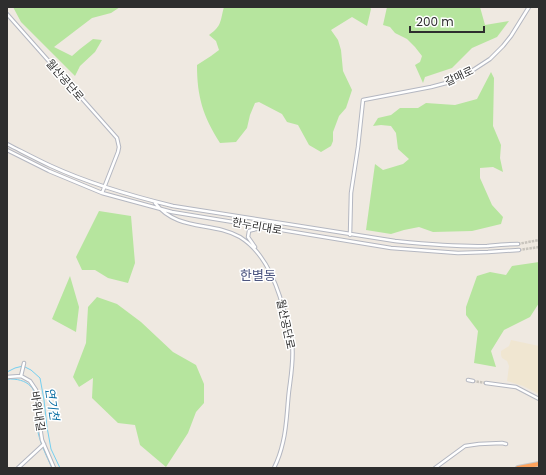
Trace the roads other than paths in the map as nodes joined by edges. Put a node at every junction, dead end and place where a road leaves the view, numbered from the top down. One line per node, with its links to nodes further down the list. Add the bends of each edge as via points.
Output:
1 (529, 7): 10 (street, 갈매로, via 503,46 490,59 467,74 431,87 363,100 351,193)
2 (7, 14): 5 (street, 월산공단로, via 116,138 119,148)
3 (7, 144): 5 (street, 한누리대로, via 51,166)
4 (7, 150): 6 (street, 한누리대로, via 49,171)
5 (105, 187): 6 (street, 월산공단로); 7 (street, 한누리대로)
6 (102, 192): 8 (street, 한누리대로)
7 (155, 202): 8 (street, 월산공단로); 10 (street, 한누리대로)
8 (160, 209): 9 (street, 한누리대로); 13 (street, 월산공단로, via 179,221 229,232 250,243)
9 (265, 227): 12 (street, 한누리대로, via 391,248 458,253); 13 (street, via 249,231 248,237)
10 (350, 235): 11 (street, 한누리대로, via 427,244)
11 (518, 244)
12 (518, 250)
13 (257, 251): 26 (street, 월산공단로, via 278,291 292,343 293,362 284,436)
14 (24, 363): 15 (street)
15 (20, 375): 16 (street); 22 (street, 바위내길, via 30,381 36,390)
16 (7, 376)
17 (468, 380): 18 (street)
18 (473, 381)
19 (486, 383): 20 (street, via 516,387)
20 (539, 399)
21 (506, 444): 27 (street, via 465,446)
22 (43, 445): 24 (street, 바위내길); 25 (street, 바위내길)
23 (539, 464): 28 (highway)
24 (18, 468)
25 (54, 468)
26 (274, 468)
27 (435, 468)
28 (518, 468)

